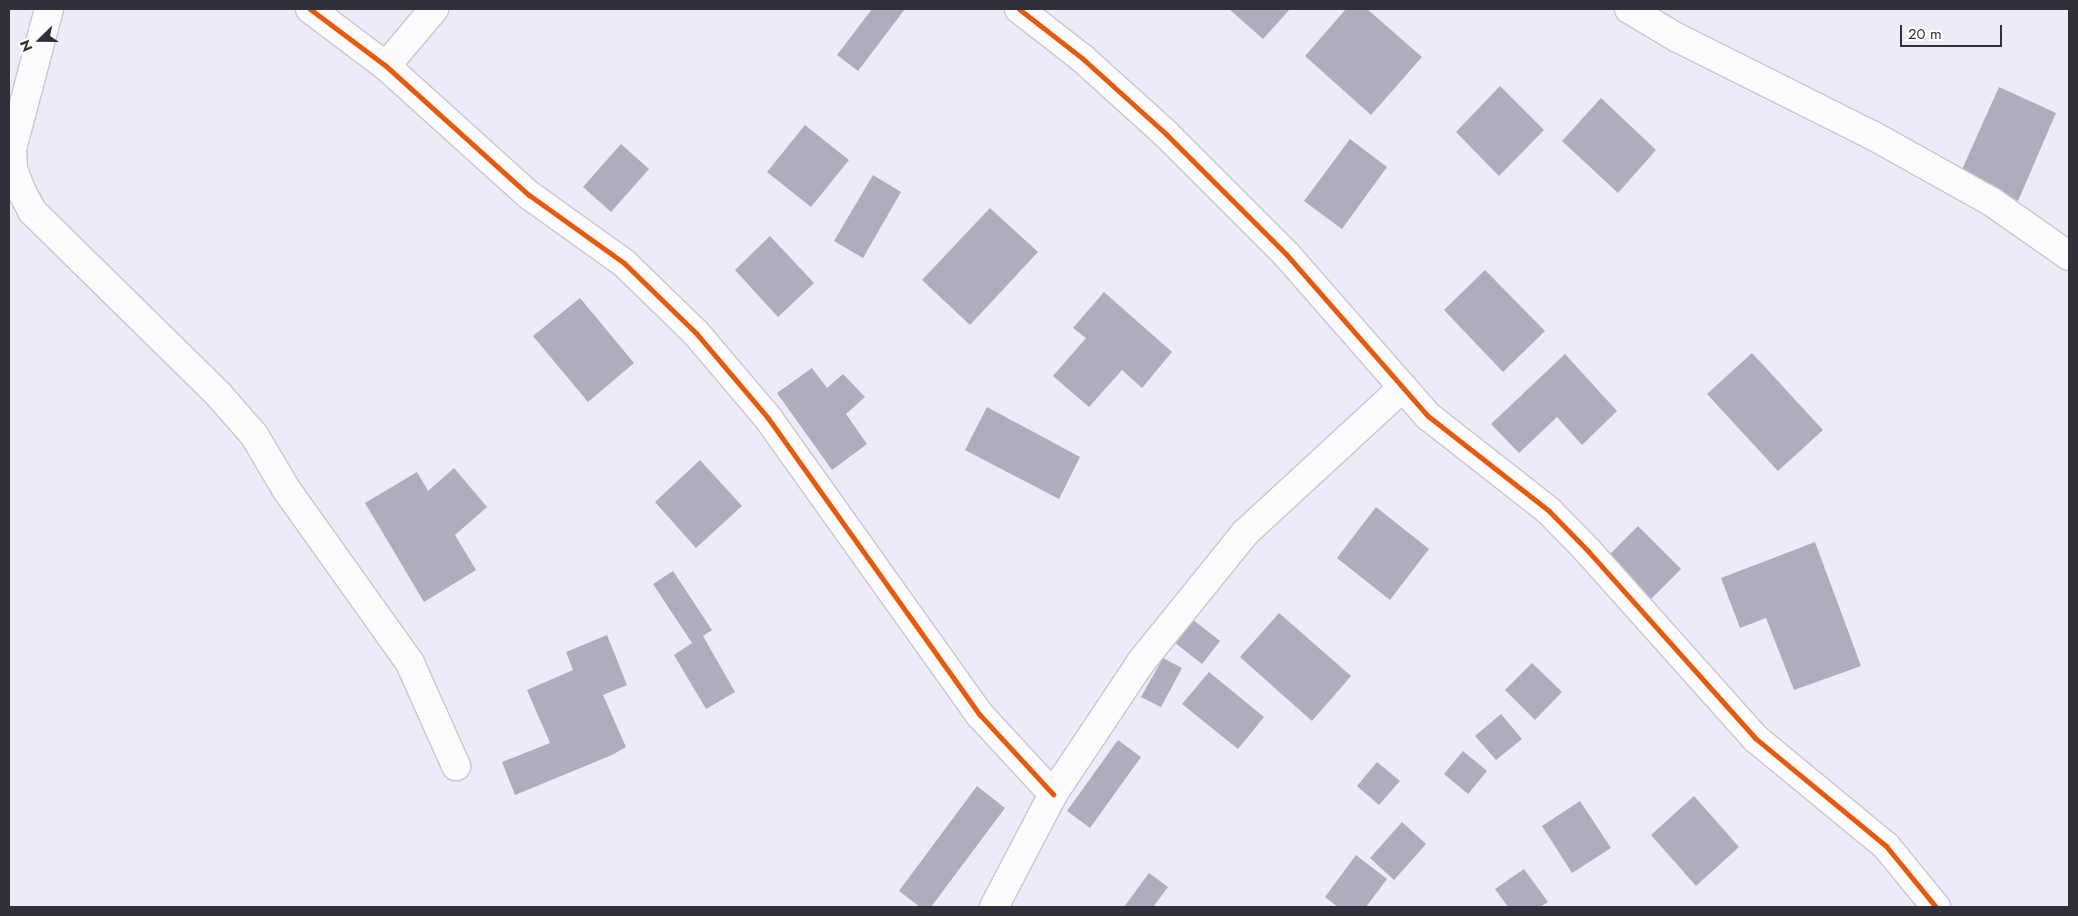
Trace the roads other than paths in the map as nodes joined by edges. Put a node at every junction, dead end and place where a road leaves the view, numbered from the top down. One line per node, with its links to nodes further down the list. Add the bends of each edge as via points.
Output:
1 (49, 9): 9 (street, via 12,149 13,169 32,211 220,395 254,435 286,489 410,662)
2 (310, 9): 6 (street)
3 (434, 9): 6 (street)
4 (1018, 9): 8 (street, via 1082,58 1166,134 1286,254)
5 (1629, 9): 7 (street, via 1676,37 1874,136 1984,198)
6 (386, 66): 10 (street, via 529,194 624,263 696,333 768,418 980,716)
7 (2069, 256)
8 (1402, 387): 10 (street, via 1245,533 1141,662); 12 (street, via 1428,416 1549,511 1755,738 1886,846)
9 (456, 766)
10 (1053, 794): 11 (street)
11 (994, 907)
12 (1936, 907)

